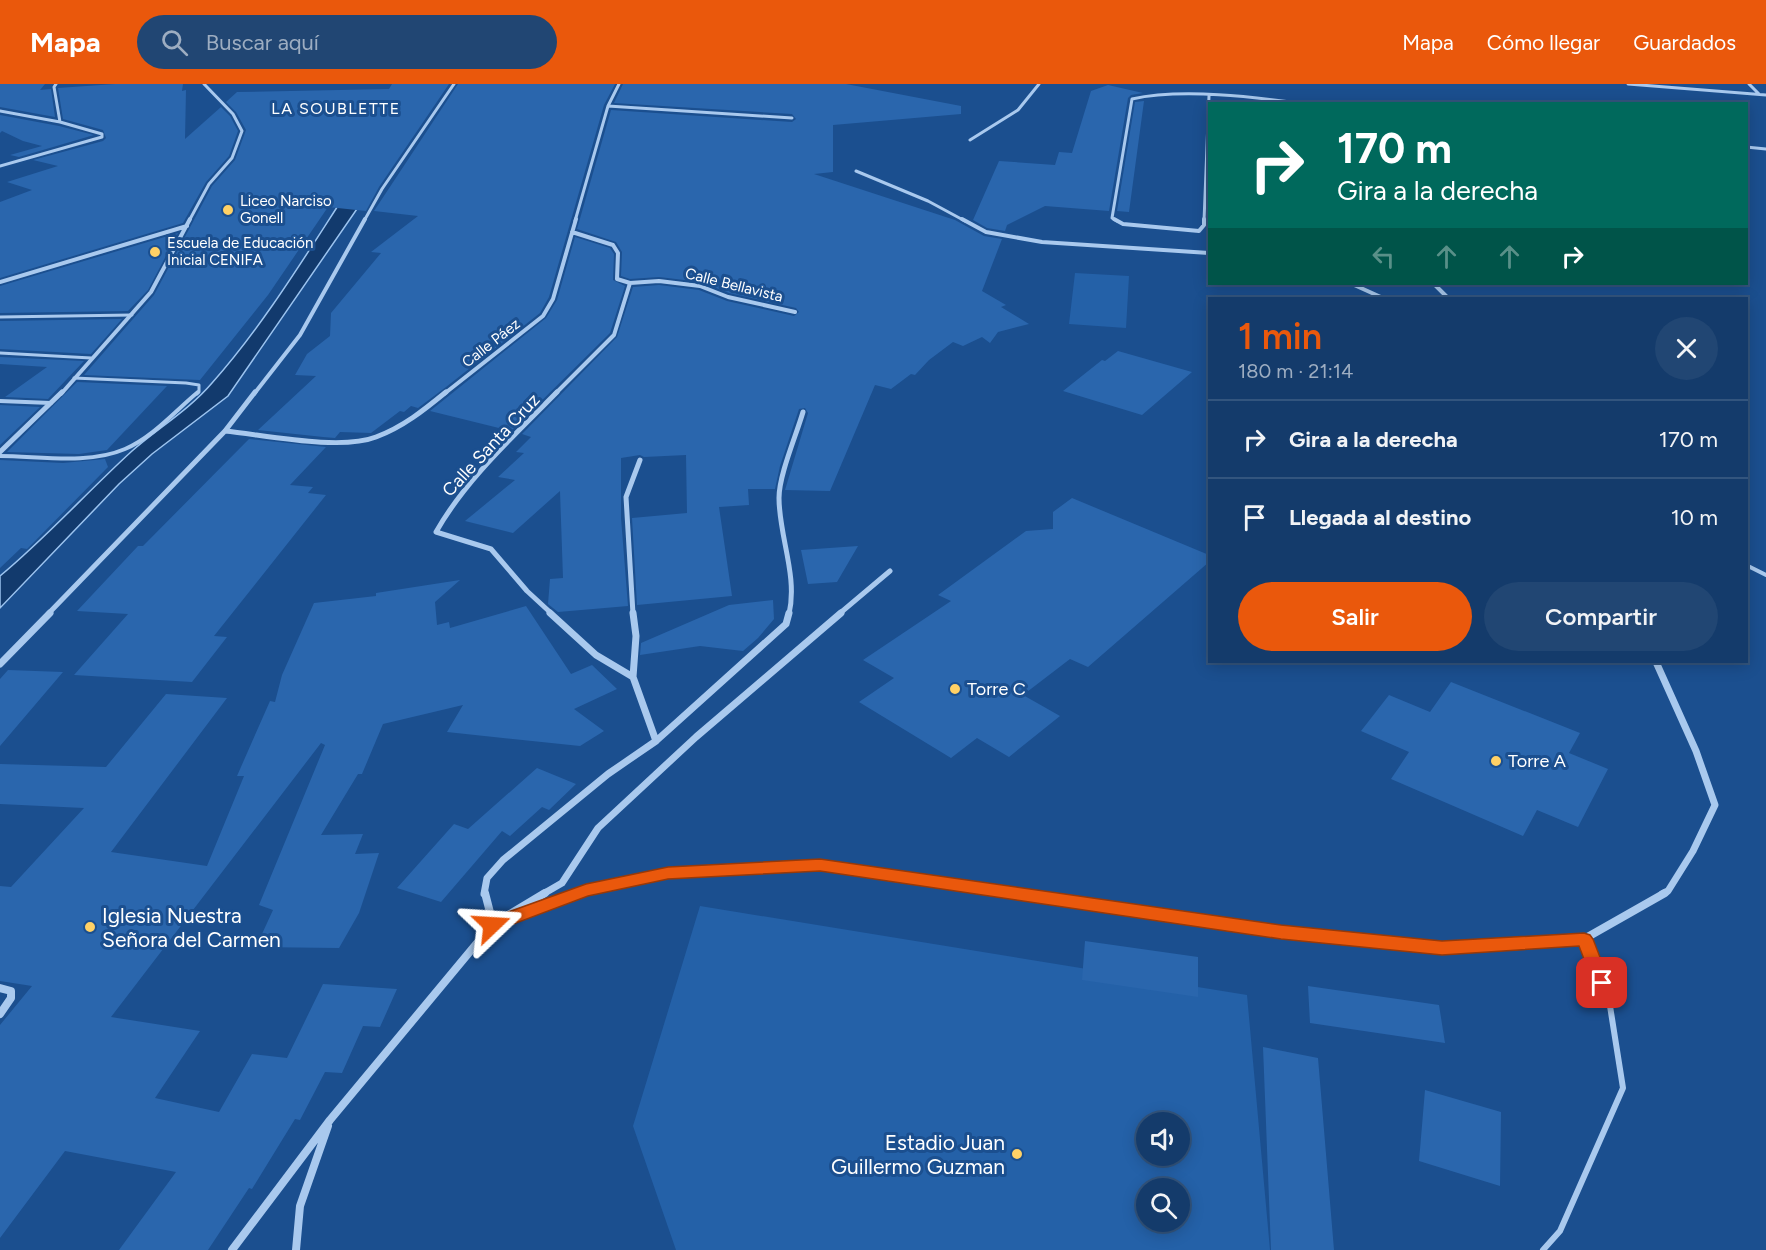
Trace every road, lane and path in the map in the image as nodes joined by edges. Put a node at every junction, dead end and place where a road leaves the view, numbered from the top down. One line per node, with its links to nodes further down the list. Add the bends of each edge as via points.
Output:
1 (56, 84): 16 (street)
2 (204, 84): 23 (street, via 242,131 232,158 208,184)
3 (454, 84): 41 (street, via 382,189 300,335)
4 (619, 84): 13 (street, Calle Páez)
5 (1039, 84): 18 (street, via 1035,94 1002,123)
6 (1628, 84): 8 (street)
7 (1749, 84): 8 (street)
8 (1759, 94): 9 (street)
9 (1766, 95)
10 (1209, 96): 11 (street); 12 (street); 17 (street, via 1170,94 1132,99 1112,218 1123,224 1198,231 1204,225)
11 (1209, 102)
12 (1292, 102)
13 (608, 106): 15 (street); 24 (street, Calle Páez)
14 (0, 111): 16 (street)
15 (792, 118)
16 (60, 122): 21 (street, via 102,137)
17 (1208, 122)
18 (970, 140)
19 (1748, 147): 20 (street)
20 (1766, 149)
21 (0, 166)
22 (856, 171): 25 (street, via 928,201 986,232 1042,242)
23 (187, 226): 26 (street); 33 (street, via 151,292)
24 (572, 232): 27 (street, via 613,245 618,253 617,279); 41 (street, Calle Páez, via 553,299 543,316 405,424 351,443)
25 (1208, 254)
26 (0, 282)
27 (630, 283): 32 (street, Calle Bellavista, via 659,281 700,286 728,297); 49 (street, Calle Santa Cruz, via 614,335 491,459 436,532 491,549 527,591 596,655)
28 (1354, 285): 30 (street)
29 (1435, 285): 31 (street)
30 (1381, 297)
31 (1447, 297)
32 (795, 312)
33 (132, 315): 34 (lane); 36 (street)
34 (0, 317)
35 (0, 353): 36 (lane)
36 (91, 358): 37 (street)
37 (75, 378): 39 (street); 42 (lane, via 186,383 199,386 199,392 144,437 106,455)
38 (0, 401): 39 (lane)
39 (53, 403): 42 (street)
40 (803, 412): 50 (street, via 782,469 779,500 791,611 786,624)
41 (225, 431): 48 (street)
42 (0, 454)
43 (640, 460): 49 (street, via 626,496 630,596 636,636)
44 (1748, 566): 46 (lane)
45 (890, 571): 51 (street, via 696,737 598,828 562,883)
46 (1766, 575)
47 (1656, 663): 52 (street, via 1696,751 1715,805 1668,891)
48 (0, 664)
49 (633, 677): 50 (street)
50 (656, 741): 51 (street, via 608,774 503,860 487,878 484,896)
51 (492, 925): 52 (street, via 586,891 668,873 820,865 1281,932 1442,948); 55 (street)
52 (1584, 939): 58 (lane, via 1610,1006 1623,1088 1560,1231)
53 (0, 988): 54 (street, via 11,991 11,998)
54 (0, 1014)
55 (330, 1120): 56 (street); 57 (street, via 300,1206)
56 (232, 1250)
57 (296, 1250)
58 (1543, 1250)

